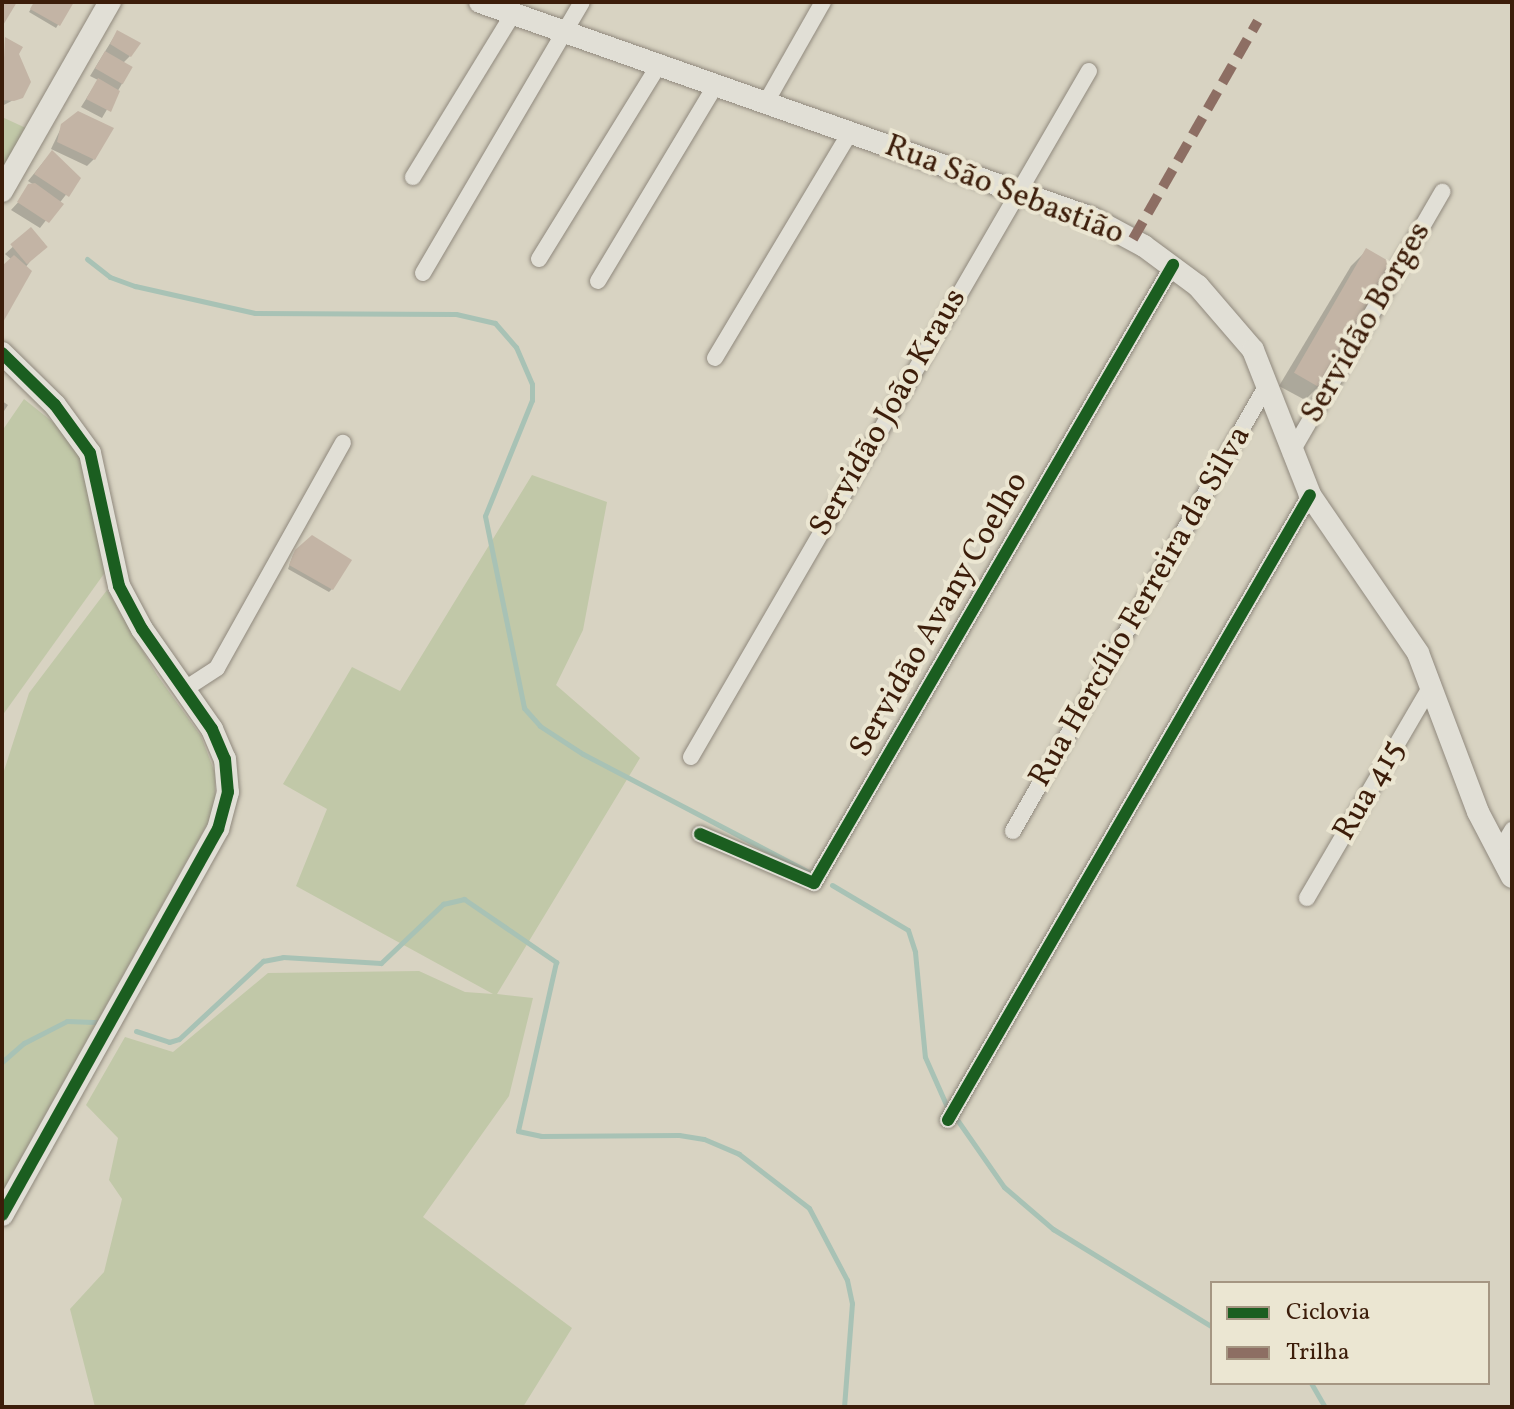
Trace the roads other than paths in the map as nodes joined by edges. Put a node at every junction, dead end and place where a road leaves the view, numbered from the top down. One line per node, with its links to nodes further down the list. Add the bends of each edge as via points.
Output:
1 (110, 2): 14 (main road)
2 (480, 2): 5 (main road, Rua São Sebastião)
3 (582, 2): 6 (street)
4 (823, 2): 10 (street)
5 (513, 14): 6 (main road, Rua São Sebastião); 12 (street)
6 (568, 33): 7 (main road, Rua São Sebastião); 18 (street)
7 (658, 66): 9 (main road, Rua São Sebastião); 16 (street)
8 (1089, 71): 13 (street, Servidão João Kraus)
9 (715, 86): 10 (main road, Rua São Sebastião); 19 (street)
10 (765, 104): 11 (main road, Rua São Sebastião)
11 (849, 134): 13 (main road, Rua São Sebastião); 21 (street)
12 (413, 177)
13 (1017, 190): 17 (main road, Rua São Sebastião, via 1092,218); 28 (street, Servidão João Kraus)
14 (2, 191)
15 (1442, 192): 24 (street, Servidão Borges)
16 (539, 259)
17 (1173, 265): 22 (main road, Rua São Sebastião, via 1240,330); 31 (street, Servidão Avany Coelho, via 814,883)
18 (423, 273)
19 (598, 281)
20 (2, 353): 27 (main road, via 55,405 90,453 119,586)
21 (715, 358)
22 (1268, 383): 24 (main road, Rua São Sebastião); 30 (street, Rua Hercílio Ferreira da Silva)
23 (343, 443): 27 (street, via 217,668)
24 (1291, 453): 25 (main road, Rua São Sebastião)
25 (1310, 495): 26 (main road, Rua São Sebastião, via 1398,619); 35 (street)
26 (1432, 684): 32 (main road, Rua São Sebastião, via 1461,769); 34 (street, Rua 415)
27 (185, 689): 36 (main road, via 225,759 228,792 223,816)
28 (691, 757)
29 (1512, 830): 32 (street)
30 (1013, 831)
31 (700, 834)
32 (1499, 852): 33 (main road, Rua São Sebastião)
33 (1512, 877)
34 (1307, 898)
35 (948, 1120)
36 (2, 1215)

